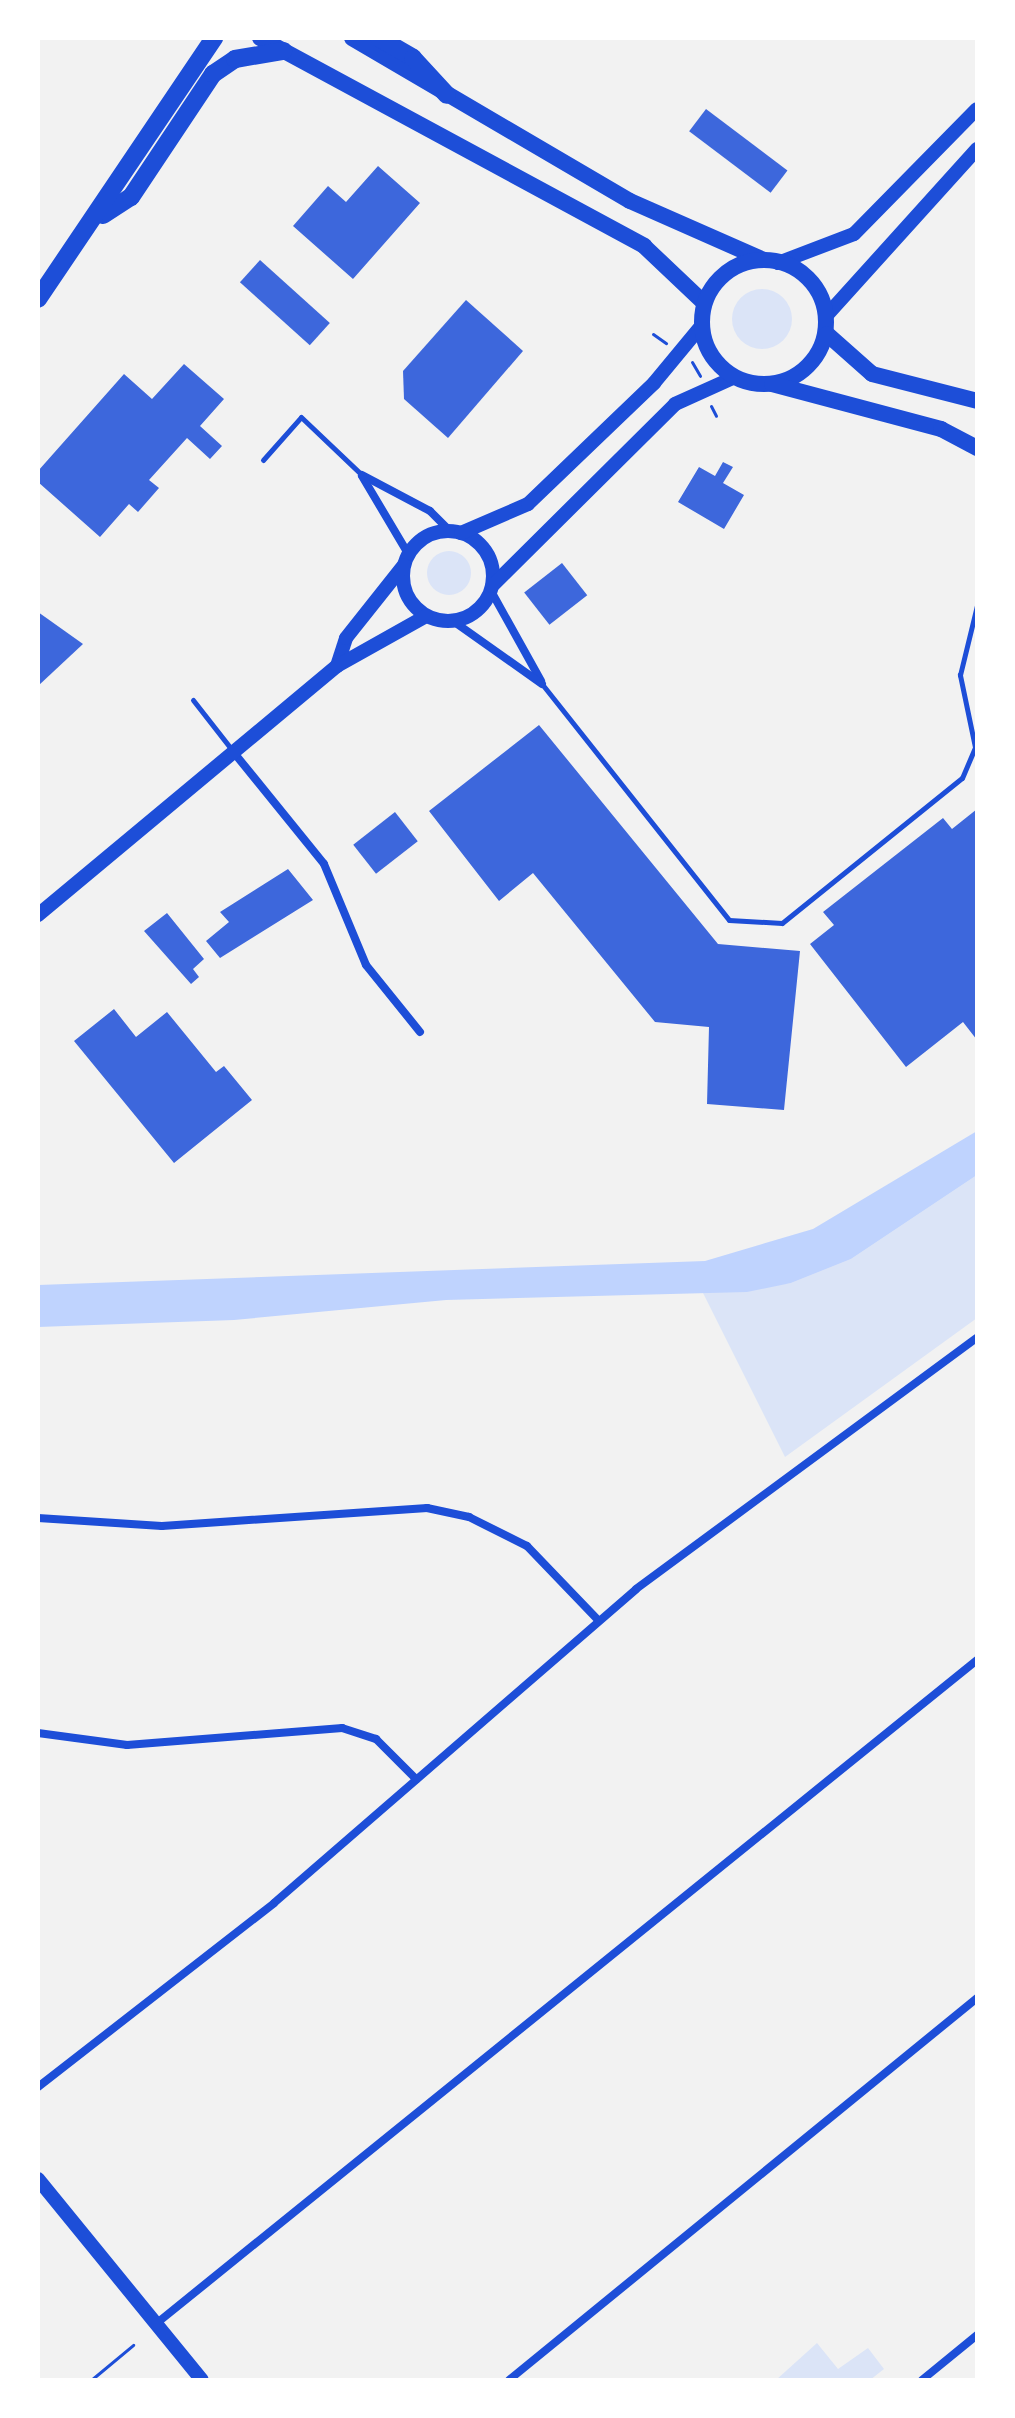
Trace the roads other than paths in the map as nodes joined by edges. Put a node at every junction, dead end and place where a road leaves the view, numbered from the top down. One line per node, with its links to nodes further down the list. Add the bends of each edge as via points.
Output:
1 (214, 38): 9 (highway)
2 (260, 38): 5 (main road)
3 (352, 38): 6 (main road)
4 (379, 38): 6 (highway, via 413,58)
5 (283, 51): 9 (highway, via 235,59 213,74 131,197); 12 (main road, via 509,179 644,246)
6 (447, 95): 10 (main road, via 630,201)
7 (977, 109): 10 (main road, via 854,234)
8 (977, 149): 13 (main road)
9 (97, 219): 11 (highway)
10 (771, 261): 12 (main road, via 728,272); 13 (main road, via 810,282)
11 (38, 299)
12 (702, 301): 14 (main road)
13 (827, 315): 15 (main road)
14 (702, 325): 16 (main road); 22 (main road, via 528,504)
15 (827, 334): 17 (main road, via 807,366); 18 (main road, via 872,374)
16 (735, 377): 17 (main road); 24 (main road, via 704,387 666,413)
17 (771, 384): 19 (main road, via 941,429)
18 (977, 401)
19 (977, 448)
20 (263, 460): 21 (lane, via 301,417)
21 (362, 475): 22 (street, via 430,511); 23 (street)
22 (456, 532): 23 (main road, via 423,539); 24 (main road, via 490,558)
23 (406, 560): 26 (main road, via 409,598); 28 (main road, via 346,638)
24 (492, 589): 27 (main road, via 478,610); 29 (street)
25 (977, 605): 29 (lane, via 960,675 975,747 962,778 782,923 729,920)
26 (426, 616): 27 (main road); 28 (main road)
27 (453, 621): 29 (street)
28 (337, 666): 31 (main road)
29 (542, 684)
30 (193, 700): 31 (lane)
31 (235, 754): 32 (main road); 33 (street, via 324,864 366,965)
32 (38, 915)
33 (420, 1032)
34 (977, 1338): 36 (street)
35 (38, 1518): 36 (street, via 162,1526 427,1508 469,1517 527,1546)
36 (598, 1620): 39 (street)
37 (977, 1660): 43 (street)
38 (38, 1733): 39 (street, via 127,1745 342,1728 376,1739)
39 (416, 1779): 41 (street, via 193,1969)
40 (977, 1998): 46 (street)
41 (38, 2087)
42 (38, 2179): 43 (main road)
43 (157, 2323): 45 (main road)
44 (977, 2335): 47 (street)
45 (202, 2380)
46 (509, 2380)
47 (922, 2380)

